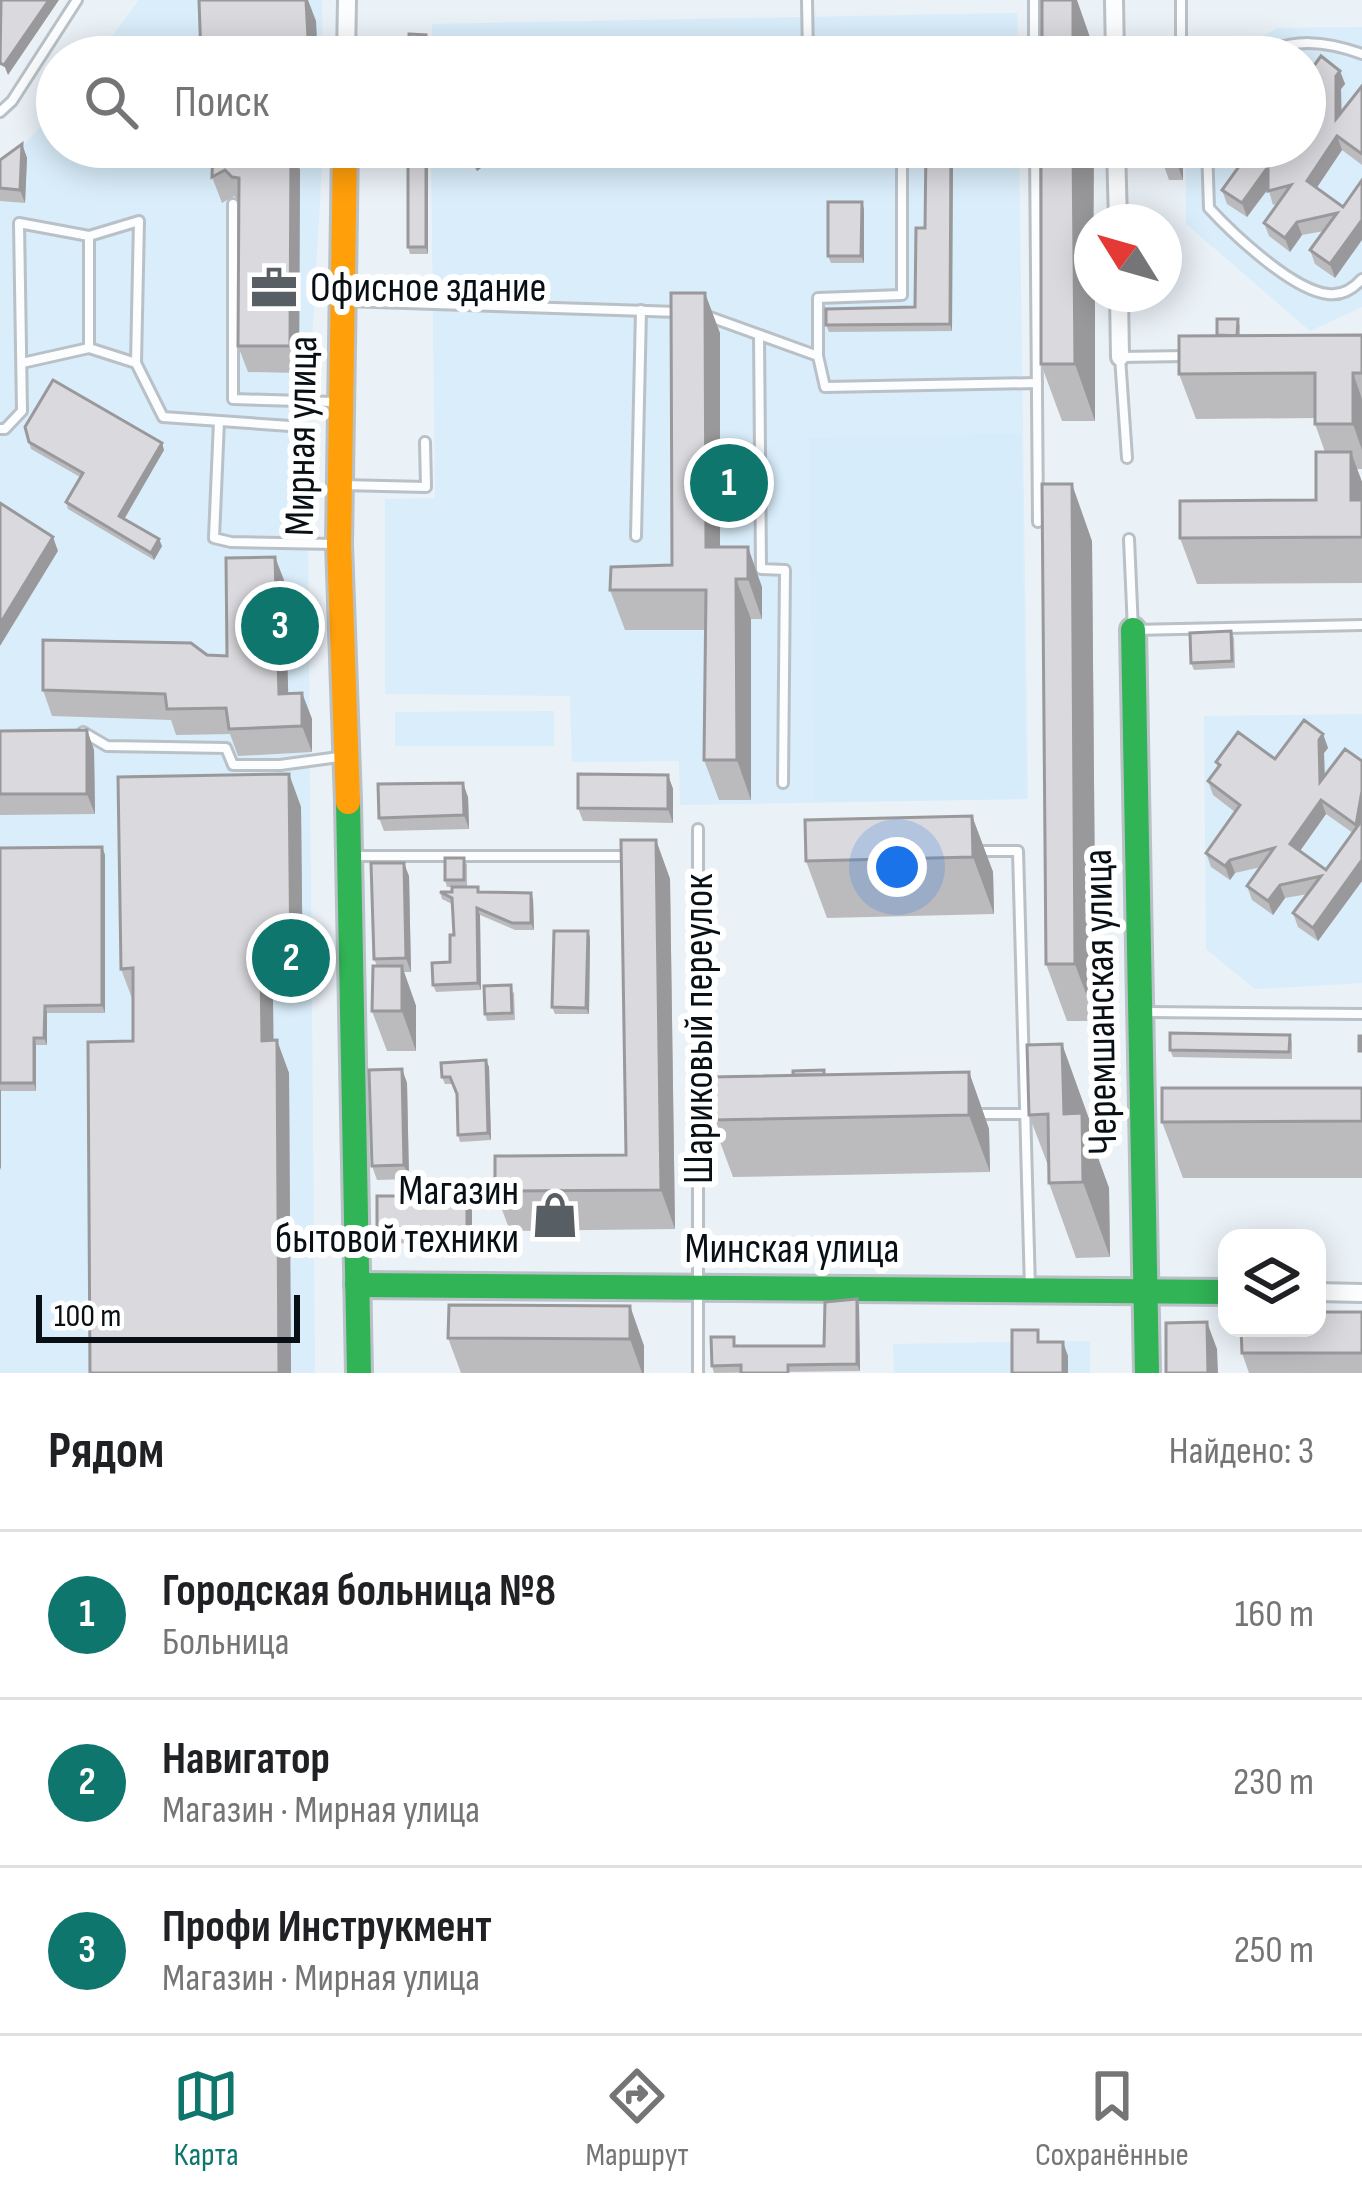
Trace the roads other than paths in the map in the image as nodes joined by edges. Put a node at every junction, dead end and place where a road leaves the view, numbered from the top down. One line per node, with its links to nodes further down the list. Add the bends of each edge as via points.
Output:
1 (77, 0): 7 (lane)
2 (347, 0): 8 (street)
3 (807, 0): 9 (lane)
4 (1034, 0): 10 (lane)
5 (1114, 0): 11 (street)
6 (1181, 0): 12 (lane)
7 (54, 36)
8 (346, 36)
9 (808, 36)
10 (1034, 36)
11 (1114, 36)
12 (1181, 36)
13 (1326, 43): 14 (lane)
14 (1362, 54)
15 (36, 64): 16 (lane)
16 (0, 112)
17 (345, 168): 26 (street, Мирная улица)
18 (902, 168): 31 (lane, via 902,295 818,298)
19 (1035, 168): 36 (lane)
20 (1117, 168): 23 (street)
21 (1207, 168): 25 (lane, via 1208,208 1232,233 1328,294 1352,290)
22 (233, 203): 37 (lane, via 233,399)
23 (1118, 204)
24 (89, 236): 30 (lane); 34 (lane, via 139,221); 35 (lane, via 19,223)
25 (1362, 279)
26 (343, 301): 27 (lane); 37 (street, Мирная улица)
27 (640, 310): 29 (lane, via 695,312); 45 (lane)
28 (1119, 312): 33 (street)
29 (759, 335): 31 (lane); 52 (lane, via 761,569 785,570)
30 (88, 348): 34 (lane); 35 (lane)
31 (818, 356): 36 (lane, via 825,387)
32 (1208, 356): 33 (lane)
33 (1120, 357): 42 (lane)
34 (136, 362): 38 (lane, via 163,416)
35 (22, 363): 40 (lane, via 22,411)
36 (1037, 383): 44 (lane)
37 (341, 402): 43 (street, Мирная улица)
38 (219, 421): 39 (lane); 47 (lane, via 214,538)
39 (290, 426)
40 (0, 429)
41 (425, 442): 43 (lane, via 426,487)
42 (1127, 458)
43 (340, 485): 47 (street, Мирная улица)
44 (1038, 522)
45 (636, 536)
46 (1129, 539): 49 (lane)
47 (339, 544): 51 (street, Мирная улица)
48 (1362, 625): 49 (lane)
49 (1132, 630): 57 (street, Черемшанская улица)
50 (66, 731): 51 (lane, via 88,731 107,746 226,748 233,765)
51 (347, 755): 55 (street, Мирная улица)
52 (784, 783)
53 (698, 829): 62 (lane, Шариковый переулок)
54 (974, 851): 59 (lane, via 1018,850)
55 (349, 856): 56 (lane); 63 (street, Мирная улица)
56 (623, 856)
57 (1140, 1012): 58 (lane); 66 (street, Черемшанская улица, via 1153,1106)
58 (1362, 1014)
59 (1023, 1114): 60 (lane); 65 (lane)
60 (953, 1115)
61 (721, 1118): 62 (lane)
62 (698, 1119): 64 (lane, Шариковый переулок)
63 (357, 1285): 64 (street, Минская улица); 70 (street, Мирная улица)
64 (700, 1288): 65 (street, Минская улица); 71 (lane, Шариковый переулок)
65 (1030, 1290): 66 (street, Минская улица)
66 (1146, 1291): 67 (street, Минская улица); 72 (street, Черемшанская улица)
67 (1218, 1292)
68 (1326, 1292): 69 (street)
69 (1362, 1293)
70 (359, 1373)
71 (698, 1373)
72 (1147, 1373)

